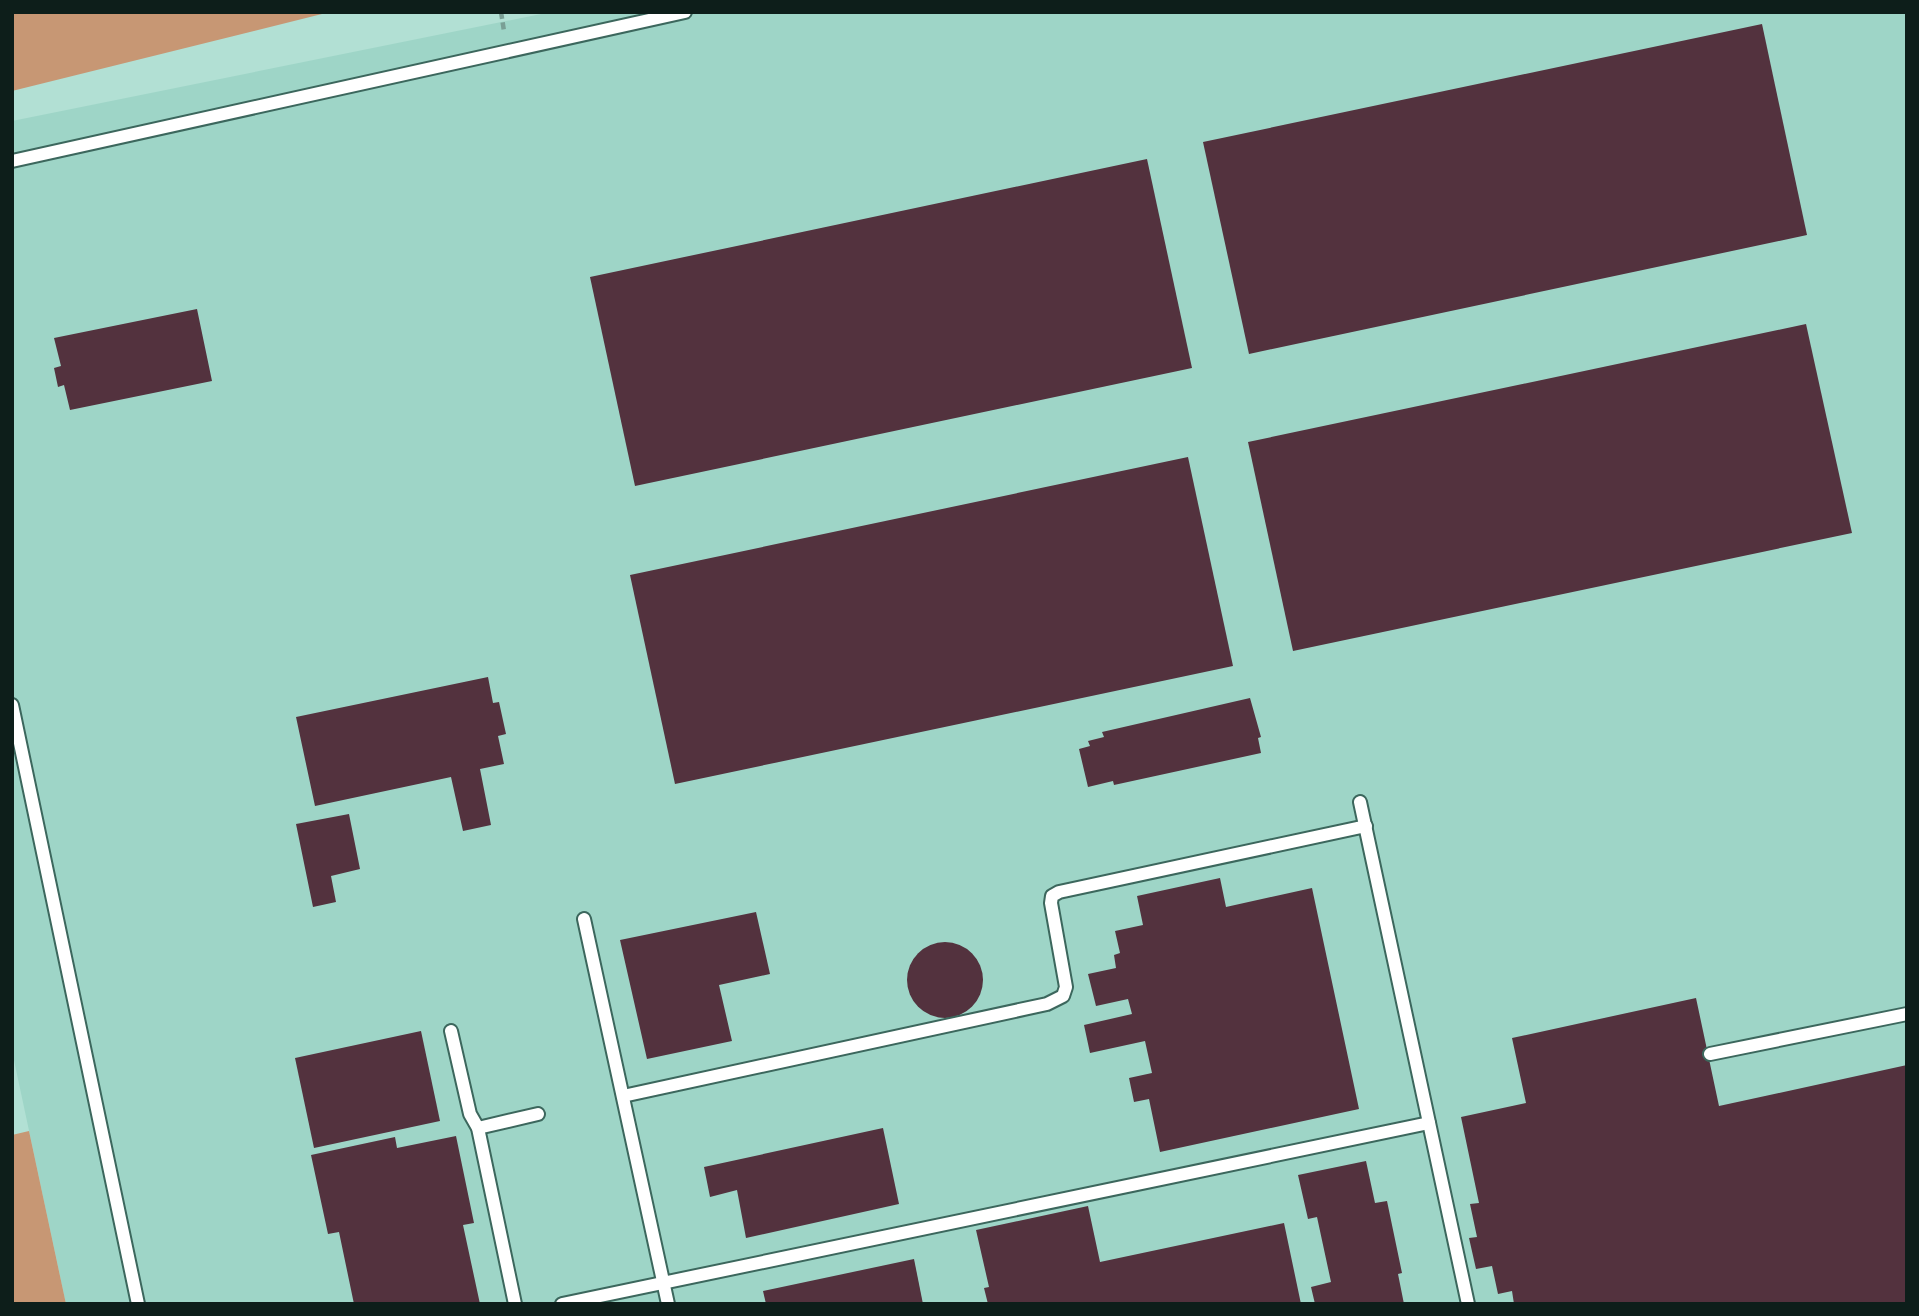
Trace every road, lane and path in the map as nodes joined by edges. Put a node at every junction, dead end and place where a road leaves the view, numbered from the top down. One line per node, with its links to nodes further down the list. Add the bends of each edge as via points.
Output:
1 (685, 12): 2 (lane)
2 (12, 161)
3 (12, 705): 15 (lane)
4 (1360, 802): 5 (lane)
5 (1366, 826): 10 (lane, via 1059,892 1052,896 1051,908 1066,986 1063,996 1047,1004); 12 (lane)
6 (584, 919): 10 (lane)
7 (1907, 1014): 9 (lane)
8 (451, 1031): 13 (lane, via 470,1114)
9 (1710, 1054)
10 (622, 1096): 14 (lane)
11 (538, 1114): 13 (lane)
12 (1429, 1123): 14 (lane); 19 (lane)
13 (478, 1128): 16 (lane)
14 (663, 1283): 17 (lane); 18 (lane)
15 (138, 1304)
16 (515, 1304)
17 (562, 1304)
18 (668, 1304)
19 (1468, 1304)

